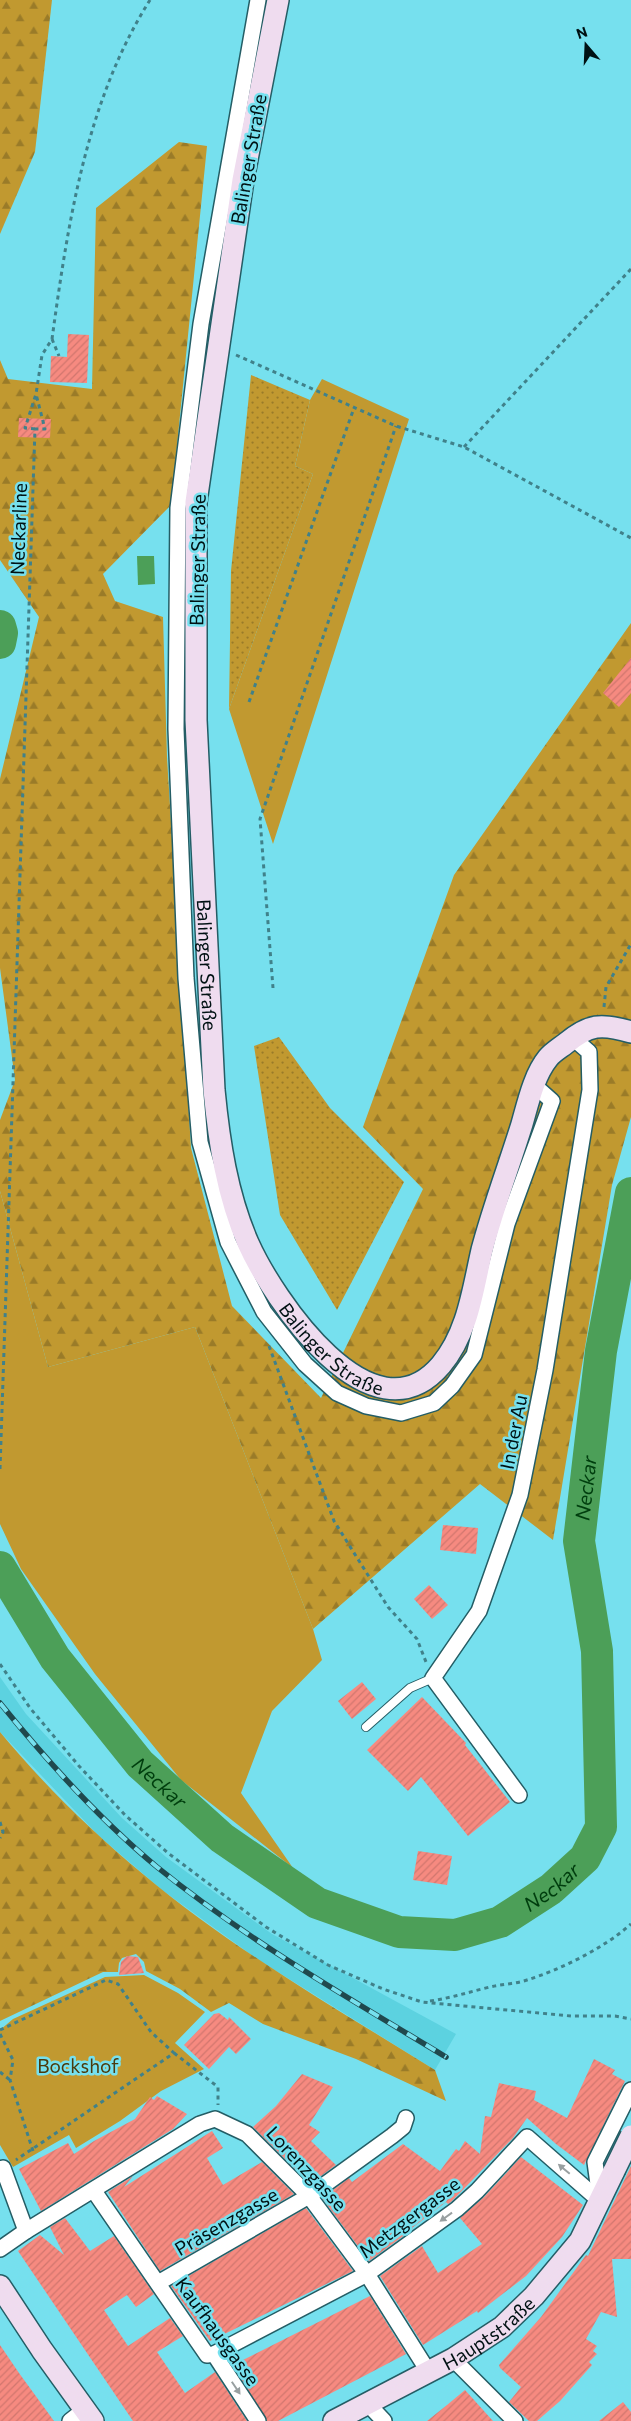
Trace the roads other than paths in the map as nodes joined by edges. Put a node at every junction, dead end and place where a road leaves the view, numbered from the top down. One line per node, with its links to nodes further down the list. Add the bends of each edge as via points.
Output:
1 (258, 0): 5 (street, via 201,324 178,508 176,729 186,978 200,1142 228,1242 264,1312 305,1364 337,1393 366,1406 401,1413 434,1403 452,1386 474,1355 507,1224 552,1101)
2 (278, 0): 5 (main road, Balinger Straße, via 243,180 196,502 196,730 214,1090 228,1183 248,1243 274,1288 310,1337 334,1362 368,1384 386,1388 409,1386 424,1379 455,1345 471,1302 483,1249)
3 (629, 1032): 4 (main road, Balinger Straße, via 602,1025 583,1030)
4 (573, 1038): 5 (main road, Balinger Straße, via 548,1058); 6 (street, In der Au, via 589,1052 590,1090 545,1370 520,1495 479,1611)
5 (534, 1085)
6 (433, 1678): 7 (lane, via 410,1688); 8 (street)
7 (366, 1727)
8 (519, 1796)
9 (631, 2090): 15 (street, via 596,2162)
10 (406, 2118): 14 (street, Präsenzgasse, via 403,2127 392,2136)
11 (631, 2136): 15 (main road, Hauptstraße, bridge)
12 (3, 2168): 16 (street)
13 (94, 2191): 14 (street, Lorenzgasse, via 200,2124 215,2119 247,2134); 16 (street); 19 (street, Kaufhausgasse)
14 (309, 2196): 18 (street, Lorenzgasse); 19 (street, Präsenzgasse)
15 (600, 2201): 18 (street, Metzgergasse, one-way to 18, via 526,2137 477,2191); 22 (main road, Hauptstraße, via 580,2241 534,2296 502,2327)
16 (26, 2231): 17 (street)
17 (0, 2249)
18 (367, 2274): 21 (street, Metzgergasse); 23 (street, Lorenzgasse)
19 (158, 2283): 21 (street, Kaufhausgasse, via 207,2356)
20 (0, 2286): 25 (main road)
21 (214, 2354): 26 (street, Kaufhausgasse, one-way to 26)
22 (453, 2359): 23 (main road, Hauptstraße); 29 (street)
23 (428, 2371): 24 (main road, Hauptstraße)
24 (368, 2404): 27 (main road, Hauptstraße); 28 (street)
25 (83, 2417)
26 (258, 2421)
27 (334, 2421)
28 (384, 2421)
29 (515, 2421)

